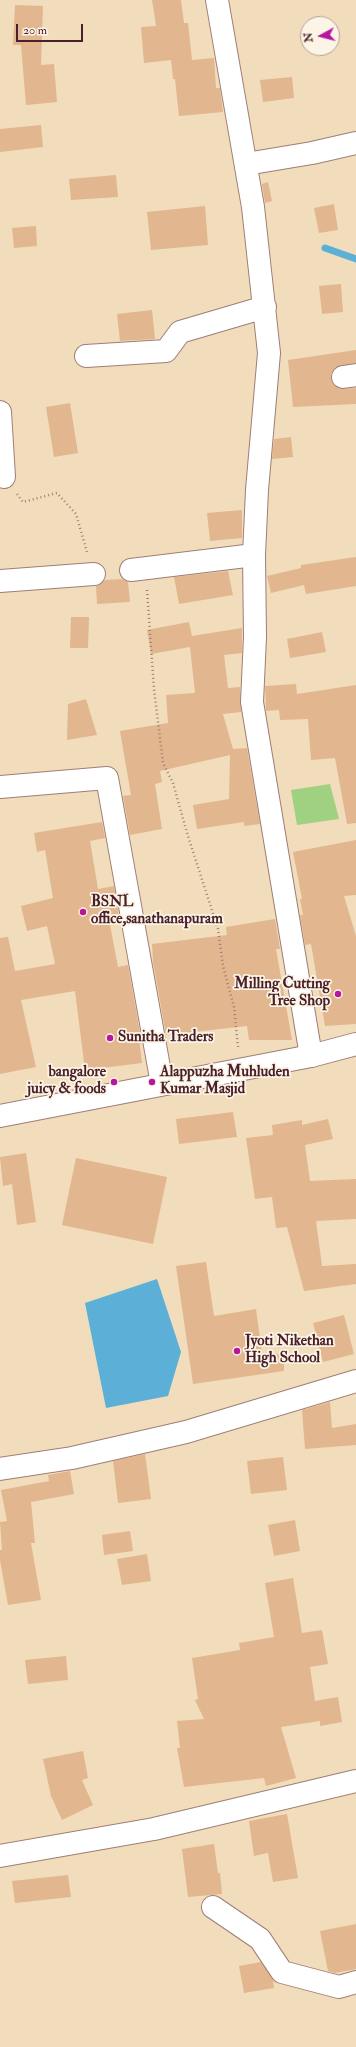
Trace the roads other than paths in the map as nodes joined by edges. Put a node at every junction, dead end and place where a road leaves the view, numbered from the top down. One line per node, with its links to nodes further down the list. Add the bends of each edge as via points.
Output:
1 (217, 0): 3 (street)
2 (356, 143): 3 (street)
3 (246, 164): 4 (street)
4 (265, 307): 5 (street, via 180,332 166,351); 8 (street, via 270,353 257,490)
5 (86, 356)
6 (0, 412): 7 (street)
7 (4, 477)
8 (254, 555): 9 (street); 14 (street, via 255,637 252,702)
9 (131, 570)
10 (94, 574): 11 (street)
11 (0, 582)
12 (0, 787): 15 (street, via 107,778)
13 (356, 1044): 14 (street)
14 (311, 1056): 15 (street)
15 (162, 1084): 16 (street)
16 (0, 1116)
17 (356, 1381): 18 (street, via 186,1432 72,1458)
18 (0, 1470)
19 (356, 1781): 20 (street, via 154,1829)
20 (0, 1856)
21 (213, 1908): 22 (street, via 260,1939 282,1972 339,1987)
22 (356, 1982)

